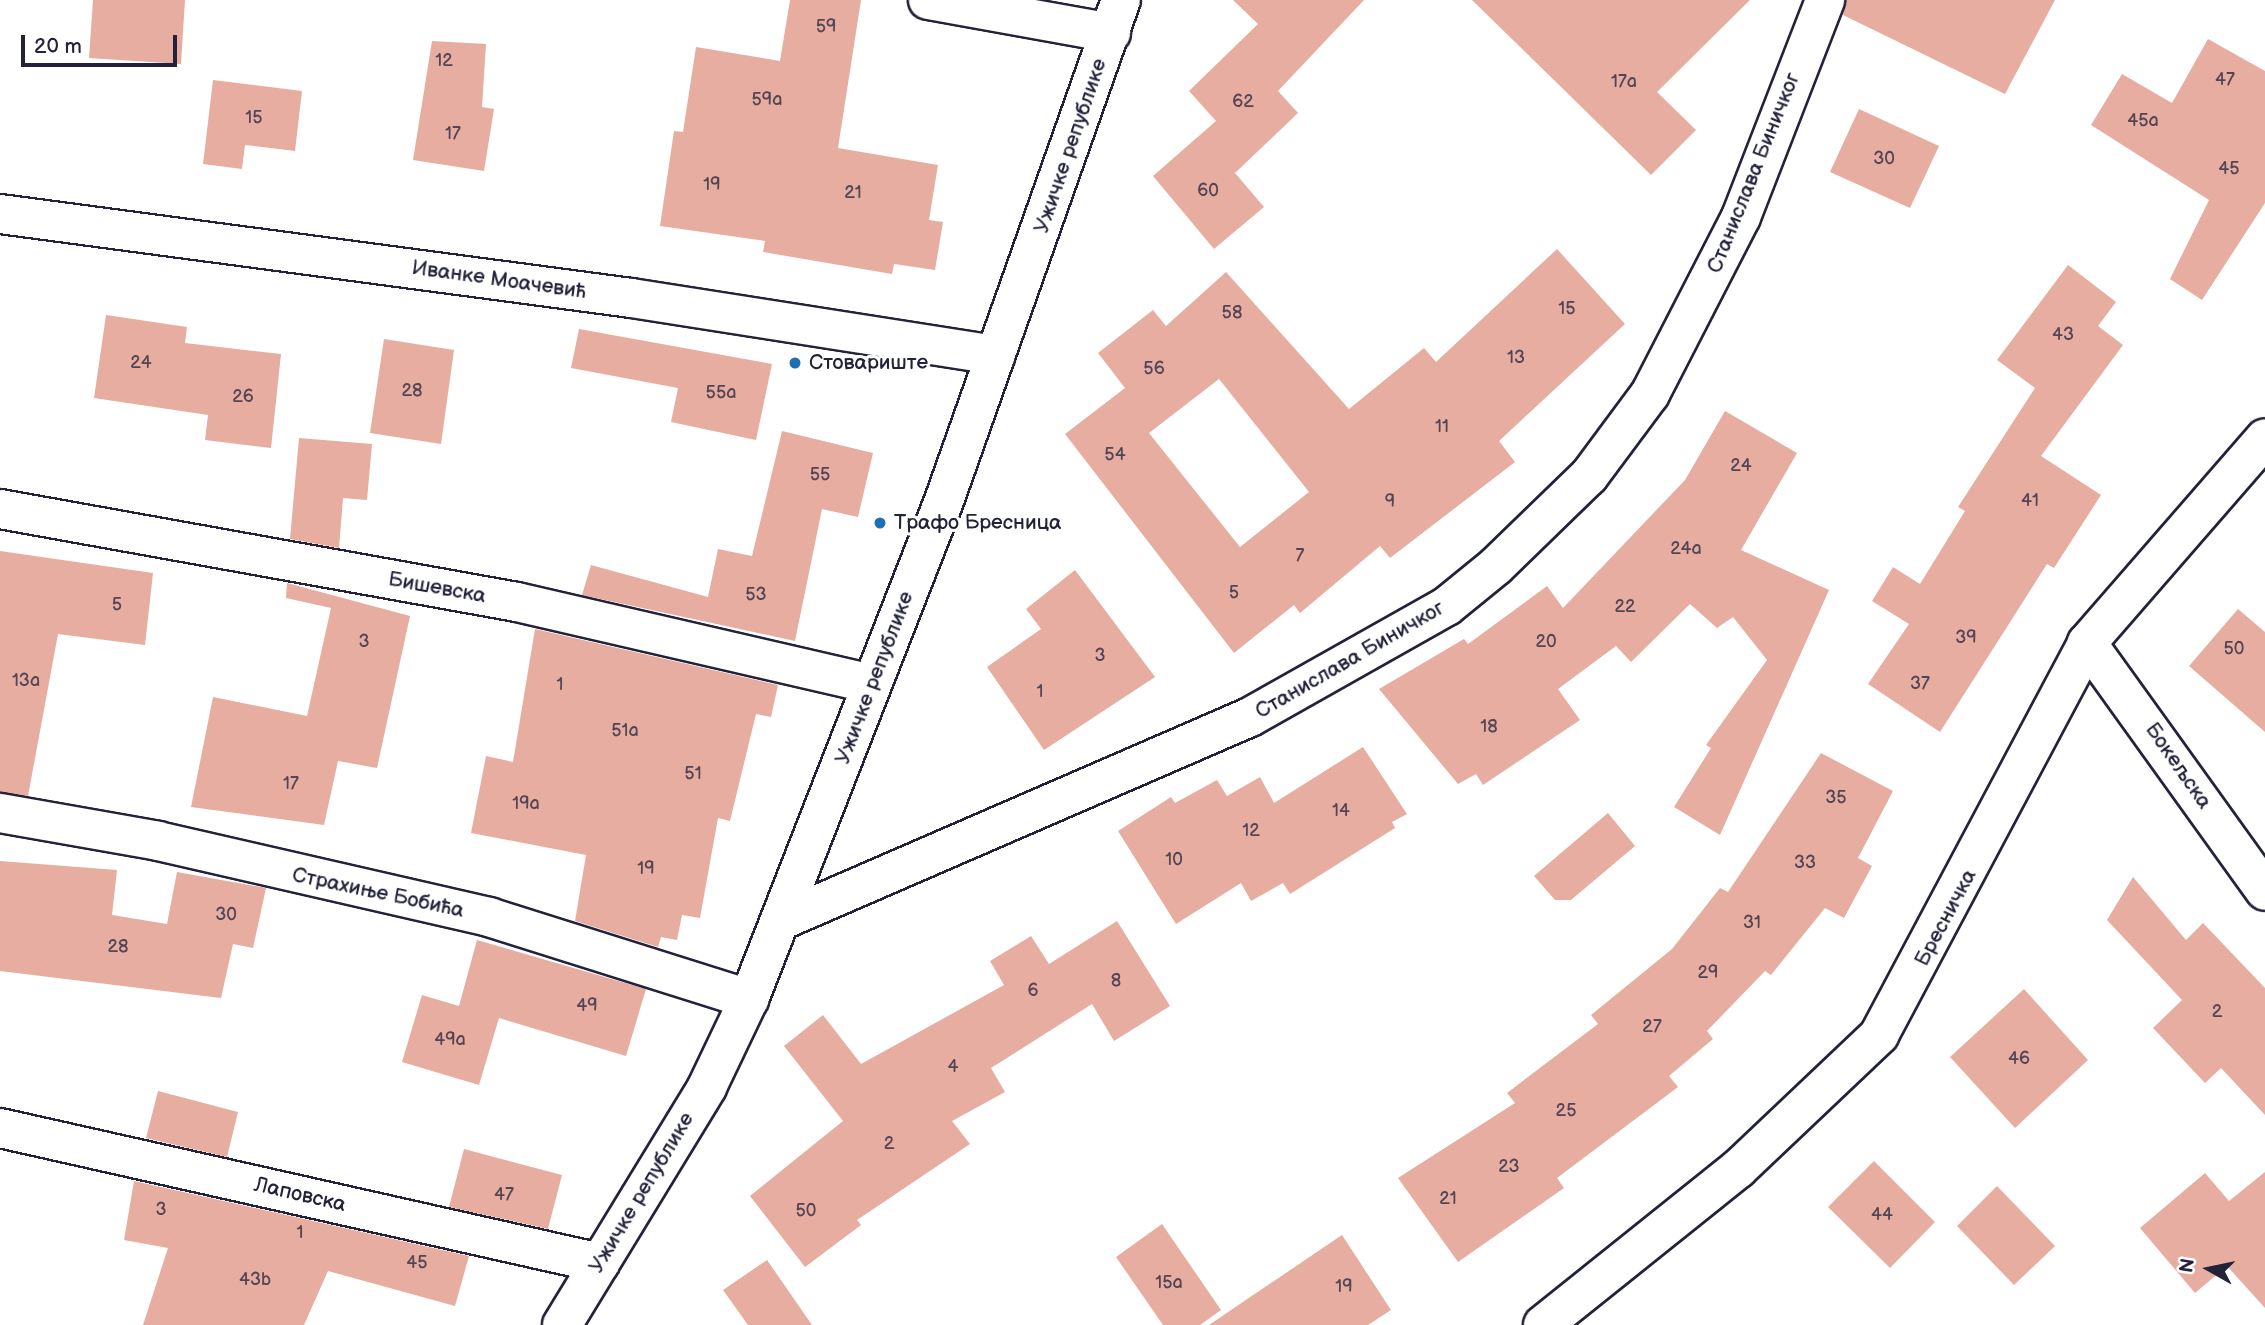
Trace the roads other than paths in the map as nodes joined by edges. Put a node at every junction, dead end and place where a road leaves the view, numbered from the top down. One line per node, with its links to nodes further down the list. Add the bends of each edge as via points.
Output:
1 (928, 0): 3 (street)
2 (1825, 0): 12 (street, Станислава Биничког, via 1741,217 1650,394 1589,477 1496,566 1447,606 1250,717)
3 (1116, 16): 5 (street, Ужичке републике)
4 (0, 214): 5 (street, Иванке Моачевић, via 631,298)
5 (996, 355): 9 (street, Ужичке републике)
6 (2265, 438): 8 (street, Бресничка)
7 (0, 509): 9 (street, Бишевска, via 517,602)
8 (2087, 643): 11 (street, Бокељска); 17 (street, Бресничка, via 1879,1035 1738,1169)
9 (871, 684): 12 (street, Ужичке републике)
10 (0, 813): 13 (street, Страхиње Бобића, via 158,841 489,917)
11 (2265, 891)
12 (780, 921): 13 (street, Ужичке републике)
13 (749, 999): 15 (street, Ужичке републике, via 707,1087)
14 (0, 1128): 15 (street, Лаповска)
15 (600, 1263): 16 (street, Ужичке републике)
16 (562, 1325)
17 (1543, 1325)

